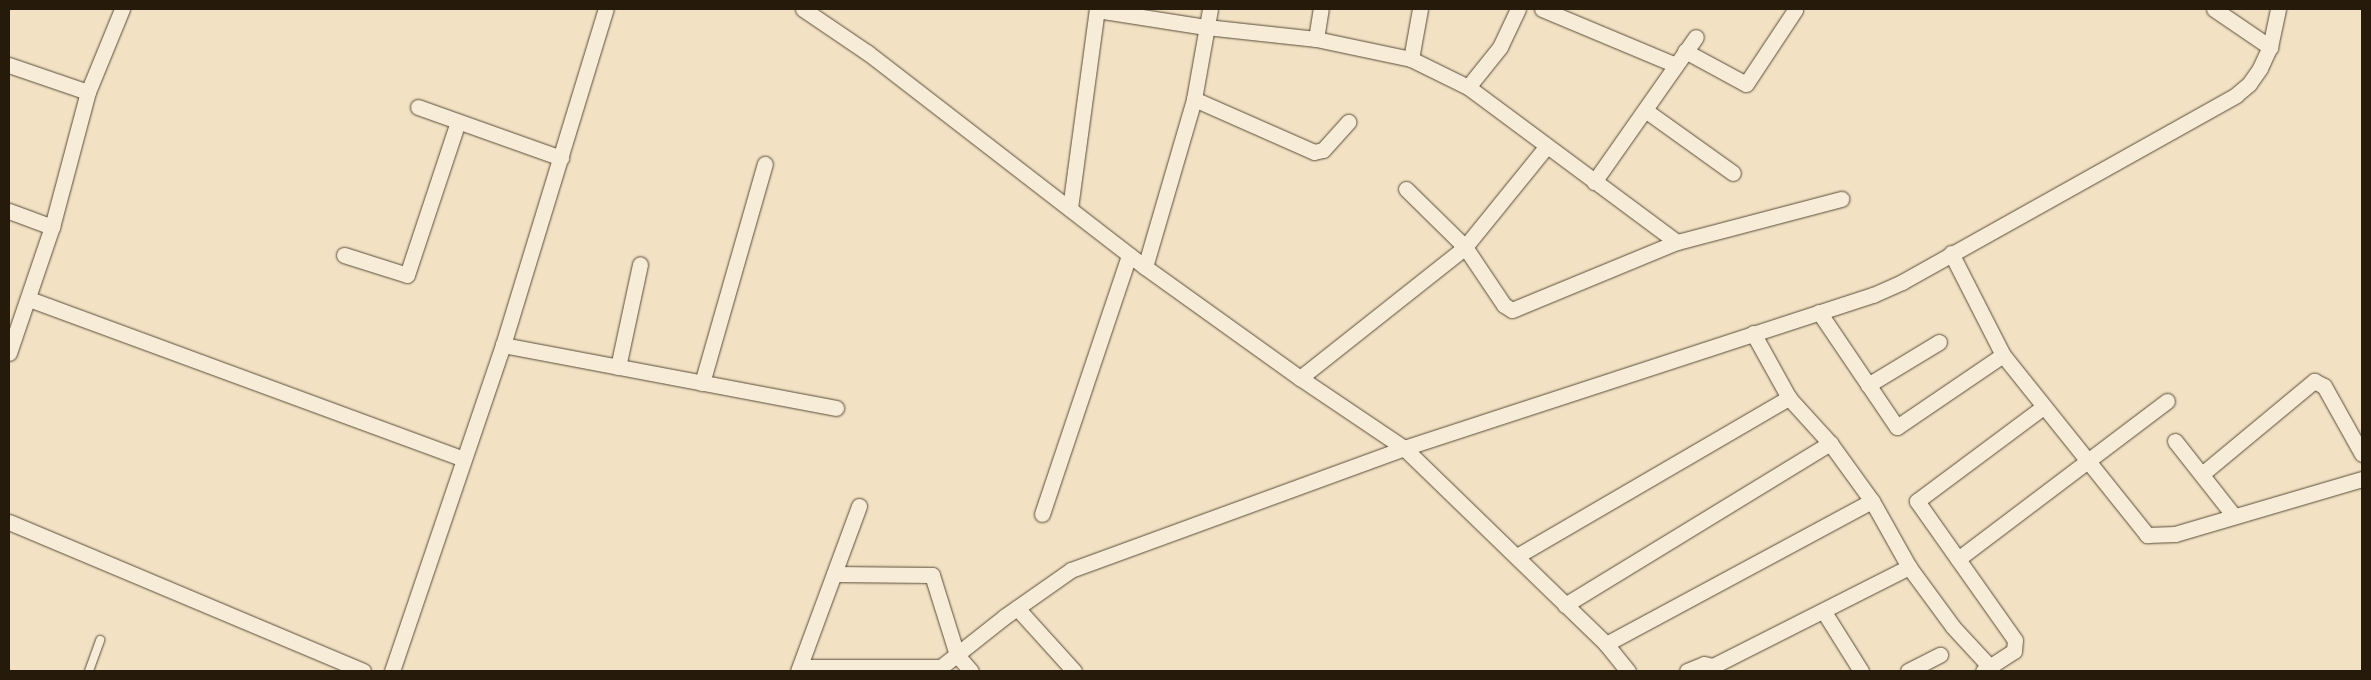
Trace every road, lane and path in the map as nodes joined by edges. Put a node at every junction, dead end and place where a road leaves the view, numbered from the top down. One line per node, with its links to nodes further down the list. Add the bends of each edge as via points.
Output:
1 (122, 9): 22 (street)
2 (606, 9): 29 (street)
3 (803, 9): 35 (street, via 868,53)
4 (1097, 9): 13 (street); 35 (street)
5 (1210, 9): 13 (street)
6 (1321, 9): 15 (street)
7 (1420, 9): 18 (street)
8 (1518, 9): 21 (street, via 1500,47)
9 (1542, 9): 20 (street)
10 (2214, 9): 16 (street)
11 (2278, 9): 16 (street)
12 (1795, 10): 17 (street, via 1746,84)
13 (1206, 27): 15 (street); 23 (street)
14 (1696, 37): 17 (street)
15 (1316, 38): 18 (street)
16 (2270, 47): 40 (street, via 2249,84 2211,111)
17 (1685, 51): 20 (street)
18 (1411, 59): 21 (street)
19 (9, 65): 22 (street)
20 (1676, 65): 25 (street)
21 (1468, 87): 28 (street)
22 (88, 92): 37 (street)
23 (1194, 99): 27 (street, via 1314,152 1323,150); 44 (street)
24 (418, 107): 26 (street)
25 (1644, 110): 31 (street); 32 (street)
26 (458, 122): 29 (street); 41 (street, via 407,275)
27 (1348, 122)
28 (1546, 148): 32 (street); 39 (street)
29 (560, 158): 49 (street)
30 (765, 164): 54 (street)
31 (1733, 173)
32 (1594, 182): 38 (street)
33 (1406, 189): 39 (street)
34 (1841, 199): 38 (street)
35 (1070, 208): 42 (street)
36 (9, 211): 37 (street)
37 (52, 227): 45 (street)
38 (1677, 242): 39 (street, via 1512,310 1504,305)
39 (1465, 247): 53 (street)
40 (1950, 253): 46 (street, via 1902,282); 51 (street)
41 (344, 255)
42 (1129, 255): 44 (street); 70 (street)
43 (640, 264): 52 (street)
44 (1145, 267): 53 (street)
45 (29, 299): 50 (street); 64 (street)
46 (1819, 312): 47 (street); 55 (street)
47 (1753, 333): 56 (street); 62 (street)
48 (1939, 342): 55 (street)
49 (503, 345): 52 (street); 64 (street)
50 (9, 353)
51 (2003, 355): 55 (street, via 1901,426 1893,424); 58 (street)
52 (618, 367): 54 (street)
53 (1300, 378): 62 (street)
54 (702, 383): 59 (street)
55 (1868, 386)
56 (1789, 398): 61 (street); 73 (street)
57 (2167, 402): 65 (street)
58 (2043, 407): 65 (street); 74 (street, via 1917,501)
59 (836, 408)
60 (2175, 441): 66 (street)
61 (1830, 443): 68 (street); 77 (street)
62 (1404, 448): 73 (street); 78 (street, via 1071,570)
63 (2362, 454): 66 (street, via 2324,386 2314,381)
64 (464, 459): 88 (street)
65 (2088, 464): 71 (street, via 2147,535 2175,534); 74 (street)
66 (2202, 474): 71 (street)
67 (2362, 479): 71 (street)
68 (1872, 501): 75 (street); 81 (street)
69 (859, 506): 76 (street)
70 (1042, 514)
71 (2234, 516)
72 (9, 522): 87 (street)
73 (1517, 556): 77 (street)
74 (1958, 559): 85 (street, via 2016,643 2014,651)
75 (1909, 567): 79 (street); 85 (street)
76 (834, 574): 83 (street, via 932,575); 84 (street)
77 (1564, 605): 81 (street)
78 (1016, 608): 83 (street); 90 (street)
79 (1824, 612): 92 (street, via 1713,666 1704,664); 93 (street)
80 (100, 640): 86 (lane)
81 (1606, 644): 91 (street)
82 (1940, 655): 94 (street)
83 (957, 656): 84 (street, via 941,667); 89 (street)
84 (799, 669)
85 (1985, 669)
86 (88, 671)
87 (363, 671)
88 (392, 671)
89 (971, 671)
90 (1074, 671)
91 (1628, 671)
92 (1687, 671)
93 (1862, 671)
94 (1908, 671)

